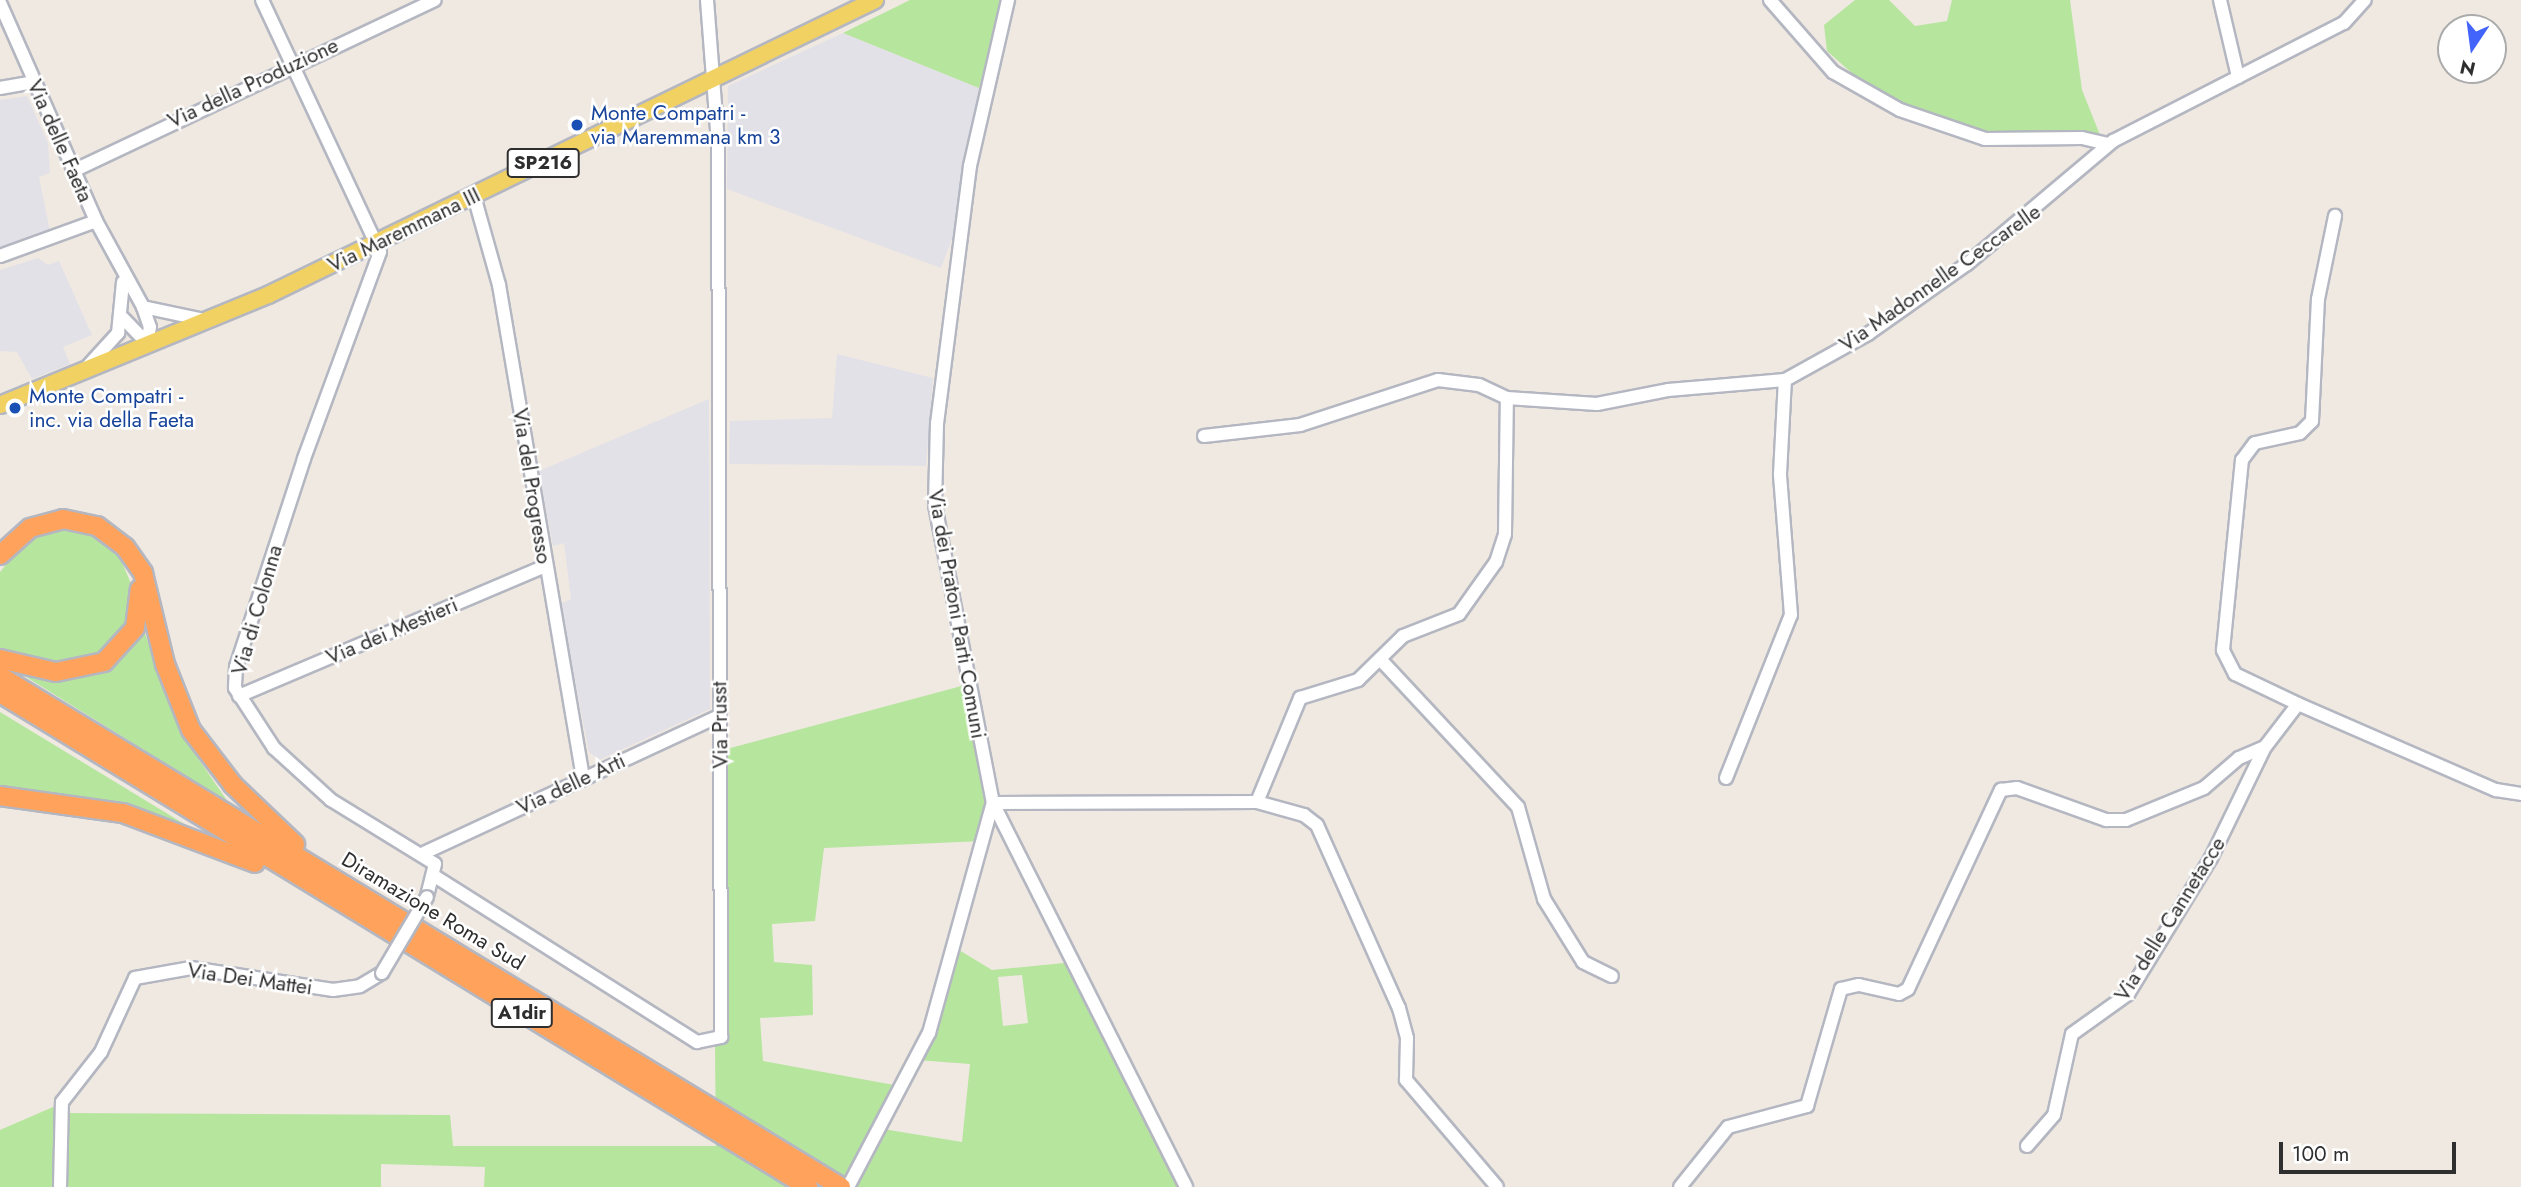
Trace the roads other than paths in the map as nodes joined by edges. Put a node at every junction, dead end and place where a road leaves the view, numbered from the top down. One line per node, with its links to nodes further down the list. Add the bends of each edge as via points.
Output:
1 (262, 0): 10 (street)
2 (435, 0): 10 (street, Via della Produzione)
3 (707, 0): 11 (street, Via Prusst)
4 (875, 0): 11 (main road, Via Maremmana III / SP216)
5 (1008, 0): 48 (street, Via dei Pratoni Parti Comuni, via 970,166 934,486)
6 (1770, 0): 15 (street, via 1833,72 1900,110 1979,138)
7 (2220, 0): 12 (street)
8 (2365, 0): 12 (street, via 2344,23)
9 (0, 3): 13 (street, Via delle Faeta)
10 (290, 66): 16 (street, Via della Produzione); 20 (street)
11 (716, 77): 17 (main road, Via Maremmana III / SP216); 41 (street, Via Prusst)
12 (2238, 77): 15 (street)
13 (33, 82): 14 (street); 16 (street, Via delle Faeta)
14 (0, 88)
15 (2107, 144): 28 (street, Via Madonnelle Ceccarelle, via 2040,209 1967,264 1868,334)
16 (73, 170): 19 (street, Via delle Faeta)
17 (474, 197): 20 (main road, Via Maremmana III / SP216); 34 (street, Via del Progresso, via 499,285)
18 (2335, 216): 40 (street, via 2318,299 2312,421 2300,433 2255,443 2242,460 2223,650 2235,674)
19 (96, 221): 21 (street); 22 (street, Via delle Faeta)
20 (380, 243): 25 (main road, Via Maremmana III / SP216); 39 (street, Via di Colonna, via 236,667)
21 (0, 256)
22 (123, 278): 23 (street, Via delle Faeta); 24 (street)
23 (143, 307): 25 (street, via 172,318); 26 (street, via 150,327)
24 (123, 318): 26 (street); 27 (street, via 109,347)
25 (208, 320): 26 (main road, Via Maremmana III / SP216)
26 (147, 343): 27 (main road, Via Maremmana III / SP216)
27 (85, 370): 30 (main road, Via Maremmana III / SP216)
28 (1786, 380): 29 (street, Via Madonnelle Ceccarelle, via 1668,390 1605,404); 44 (street, via 1780,474 1791,615)
29 (1507, 398): 31 (street, Via Madonnelle Ceccarelle, via 1479,385 1434,381 1300,425); 36 (street, via 1505,529 1499,557 1463,610 1403,636)
30 (0, 405)
31 (1204, 436)
32 (0, 555): 33 (highway, via 30,527 68,519 110,533)
33 (136, 561): 35 (highway, via 140,615 129,639 110,658 66,673); 50 (highway, via 169,676 197,739 247,801)
34 (545, 566): 39 (street, Via dei Mestieri); 43 (street, Via del Progresso)
35 (0, 659)
36 (1380, 659): 47 (street, via 1358,680 1296,702); 53 (street, via 1518,807 1544,899 1583,962)
37 (0, 676): 50 (highway, Diramazione Roma Sud / A1dir)
38 (0, 692): 52 (highway, Diramazione Roma Sud / A1dir)
39 (239, 696): 49 (street, Via di Colonna, via 274,748 331,800)
40 (2298, 704): 42 (street); 45 (street, via 2496,790)
41 (719, 716): 43 (street, Via delle Arti); 51 (street, Via Prusst, via 724,1016 716,1042 698,1042)
42 (2265, 747): 54 (street, Via delle Cannetacce, via 2211,859 2128,995 2072,1034 2054,1115); 61 (street, via 2239,758 2204,788 2124,820 2017,788 2001,790 1908,989 1899,994 1859,985 1842,989 1807,1106 1733,1124)
43 (583, 778): 49 (street, Via delle Arti)
44 (1726, 778)
45 (2521, 794)
46 (0, 796): 52 (highway, via 122,813)
47 (1257, 802): 48 (street); 60 (street, via 1300,813 1317,825 1399,1008 1407,1038 1406,1080)
48 (993, 803): 58 (street, via 929,1033); 59 (street, Via dei Pratoni Parti Comuni)
49 (424, 853): 51 (street)
50 (320, 869): 57 (highway, Diramazione Roma Sud / A1dir)
51 (436, 877): 55 (street, Via Dei Mattei, bridge, via 382,973 360,986 333,990 191,968 135,978 101,1052 62,1102)
52 (301, 880): 56 (highway, Diramazione Roma Sud / A1dir)
53 (1612, 976)
54 (2027, 1146)
55 (60, 1187)
56 (808, 1187)
57 (841, 1187)
58 (848, 1187)
59 (1186, 1187)
60 (1497, 1187)
61 (1680, 1187)

